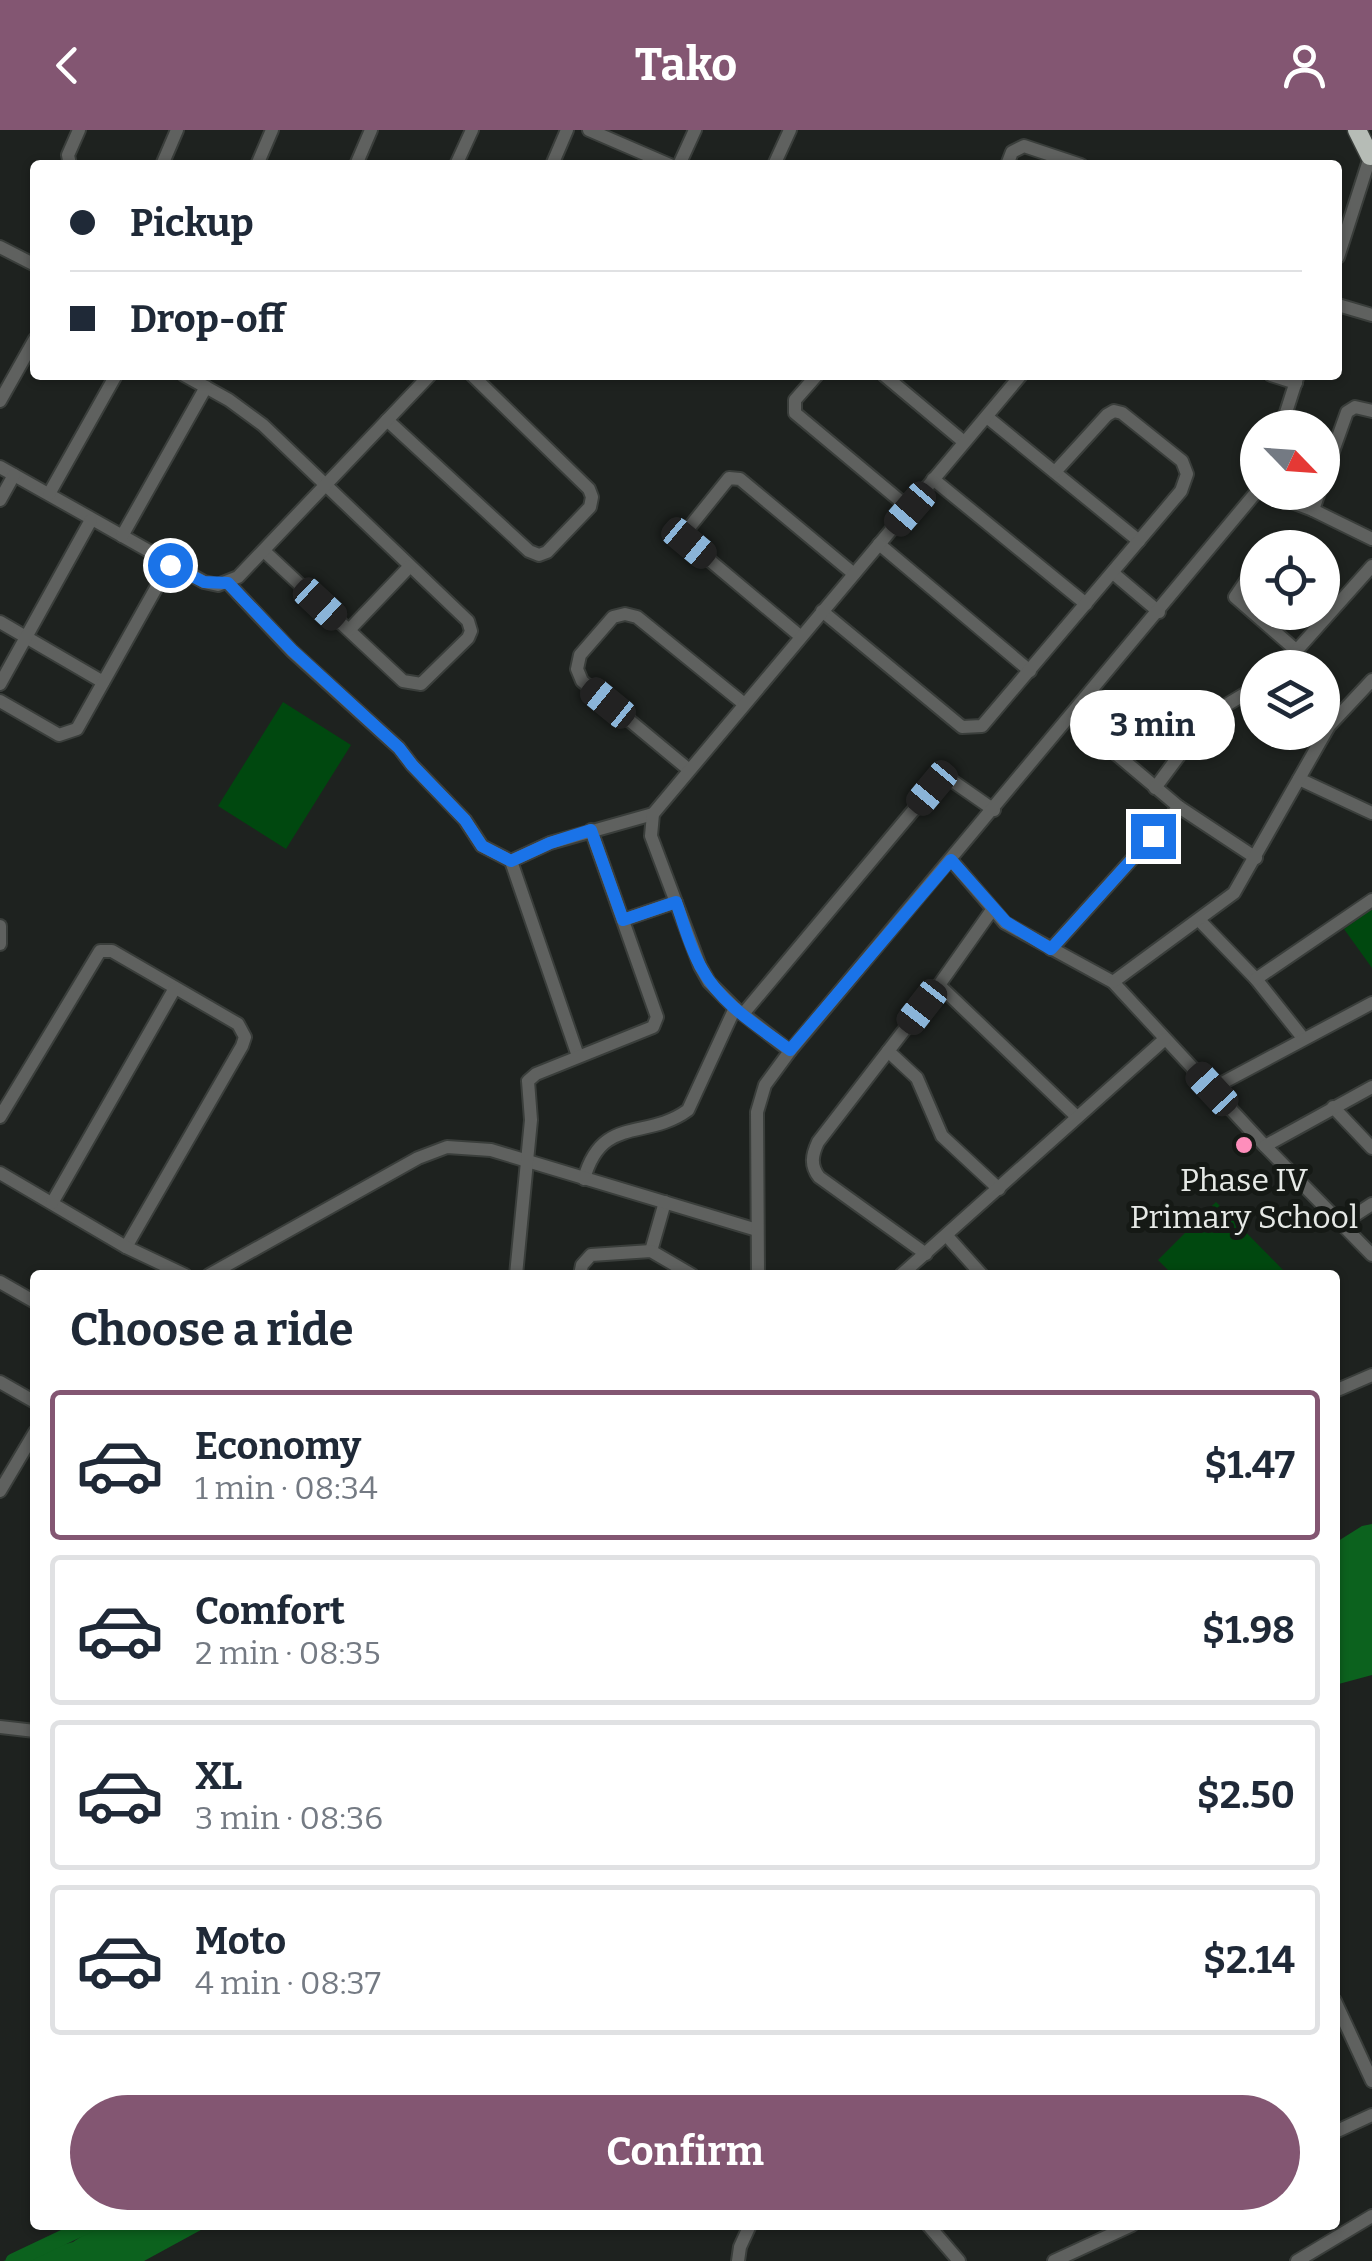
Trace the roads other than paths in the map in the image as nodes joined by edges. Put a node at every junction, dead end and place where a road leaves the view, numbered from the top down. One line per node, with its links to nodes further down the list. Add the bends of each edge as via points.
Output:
1 (79, 130): 13 (street)
2 (177, 130): 14 (street)
3 (272, 130): 15 (street)
4 (371, 130): 16 (street)
5 (472, 130): 17 (street)
6 (567, 130): 18 (street)
7 (696, 130): 20 (street)
8 (790, 130): 21 (street)
9 (1361, 130): 11 (highway); 12 (highway)
10 (596, 131): 19 (street)
11 (1372, 132)
12 (1371, 157): 24 (street)
13 (69, 160)
14 (164, 160)
15 (259, 160)
16 (358, 160)
17 (458, 160)
18 (554, 160)
19 (650, 160)
20 (681, 160)
21 (776, 160)
22 (1008, 160): 23 (street, via 1024,146)
23 (1066, 160)
24 (1342, 240)
25 (0, 247): 26 (street)
26 (30, 263)
27 (1342, 307): 28 (street)
28 (1372, 314)
29 (30, 349): 39 (street)
30 (113, 380): 51 (street)
31 (193, 380): 38 (street)
32 (425, 380): 43 (street)
33 (477, 380): 43 (street, via 589,488 590,507 547,552 529,551)
34 (813, 380): 53 (street, via 795,400 796,413)
35 (890, 380): 45 (street)
36 (1017, 380): 42 (street)
37 (1297, 380): 40 (street)
38 (206, 387): 50 (street, via 263,425); 57 (street)
39 (0, 401)
40 (1287, 410)
41 (1372, 410): 44 (street, via 1355,406)
42 (987, 417): 45 (street); 47 (street)
43 (387, 420): 50 (street)
44 (1340, 432)
45 (964, 442): 49 (street)
46 (0, 467): 48 (street)
47 (1055, 472): 59 (street); 59 (street, via 1114,411 1182,461 1188,474 1181,491)
48 (14, 476): 51 (street); 52 (street)
49 (934, 479): 53 (street); 68 (street)
50 (326, 487): 61 (street); 63 (street)
51 (50, 494): 56 (street)
52 (0, 500)
53 (910, 509): 60 (street)
54 (1242, 510): 70 (street)
55 (1313, 510): 58 (street)
56 (91, 520): 57 (street); 75 (street)
57 (122, 536): 62 (street)
58 (1372, 539)
59 (1138, 541): 65 (street)
60 (879, 544): 66 (street); 78 (street)
61 (264, 551): 67 (street); 72 (street)
62 (170, 565): 67 (street, via 204,582); 80 (street)
63 (410, 566): 72 (street); 72 (street, via 468,621 468,638 414,685)
64 (1372, 566): 77 (street)
65 (1112, 572): 68 (street); 70 (street)
66 (854, 574): 69 (street); 74 (street, via 740,480 729,478 686,537)
67 (228, 583): 96 (street, via 399,748 487,850)
68 (1086, 604): 78 (street)
69 (822, 611): 74 (street); 78 (street, via 968,729 988,722)
70 (1159, 612): 85 (street)
71 (0, 622): 75 (street)
72 (349, 630)
73 (1273, 630): 76 (street)
74 (800, 636): 84 (street)
75 (26, 638): 80 (street); 81 (street)
76 (1296, 650)
77 (1298, 650)
78 (1030, 671)
79 (1372, 680): 87 (street, via 1329,726)
80 (103, 682): 83 (street, via 70,734 59,735)
81 (0, 684)
82 (1240, 696): 88 (street, via 1204,722)
83 (0, 701)
84 (743, 703): 86 (street); 86 (street, via 637,616 612,617 580,655 582,682)
85 (1071, 716): 88 (street); 90 (street)
86 (688, 769): 92 (street)
87 (1299, 779): 91 (street); 94 (street)
88 (1155, 788): 89 (street)
89 (1178, 807): 94 (street); 104 (street)
90 (994, 810): 95 (street); 110 (street, via 951,780 932,788)
91 (1372, 813)
92 (652, 814): 93 (street); 98 (street, via 652,836)
93 (591, 830): 96 (street); 100 (street)
94 (1256, 858): 101 (street, via 1234,893)
95 (951, 860): 99 (street); 113 (street)
96 (511, 861): 115 (street)
97 (1372, 900): 105 (street)
98 (676, 902): 100 (street); 110 (street, via 700,966)
99 (992, 910): 104 (street); 107 (street)
100 (623, 920): 115 (street, via 656,1022)
101 (1199, 920): 105 (street); 106 (street)
102 (0, 926): 103 (street)
103 (0, 944)
104 (1051, 949): 106 (street)
105 (1256, 979): 111 (street)
106 (1113, 982): 112 (street)
107 (939, 985): 114 (street); 120 (street)
108 (175, 988): 119 (street, via 100,951); 128 (street); 133 (street, via 238,1024 245,1037)
109 (1371, 1006): 111 (street)
110 (739, 1011): 113 (street); 125 (street, via 688,1110 601,1144)
111 (1304, 1038): 117 (street)
112 (1165, 1040): 117 (street); 120 (street)
113 (790, 1050): 131 (street, via 757,1112)
114 (888, 1050): 126 (street, via 917,1078 942,1136); 135 (street, via 818,1142 814,1170)
115 (578, 1056): 123 (street, via 528,1081)
116 (1372, 1087): 118 (street)
117 (1212, 1089): 121 (street)
118 (1333, 1107): 121 (street); 122 (street)
119 (0, 1117)
120 (1077, 1117): 126 (street)
121 (1265, 1146): 130 (street)
122 (1372, 1148)
123 (528, 1162): 125 (street); 138 (street, via 448,1147); 139 (street)
124 (0, 1173): 128 (street)
125 (584, 1178): 127 (street)
126 (999, 1189): 132 (street)
127 (665, 1202): 131 (street); 134 (street)
128 (52, 1203): 133 (street)
129 (1372, 1204): 130 (street)
130 (1340, 1225): 136 (street)
131 (756, 1230): 142 (street)
132 (946, 1236): 135 (street); 144 (street)
133 (126, 1247): 137 (street)
134 (651, 1252): 140 (street, via 591,1255); 141 (street)
135 (926, 1254): 143 (street)
136 (1372, 1255)
137 (174, 1270)
138 (218, 1270)
139 (517, 1270)
140 (581, 1270)
141 (683, 1270)
142 (758, 1270)
143 (908, 1270)
144 (977, 1270)
145 (0, 1282): 146 (street)
146 (30, 1299)
147 (1372, 1375): 149 (street)
148 (0, 1382): 150 (street)
149 (1340, 1388)
150 (30, 1399)
151 (30, 1440): 152 (street)
152 (1, 1487)
153 (0, 1727): 154 (street)
154 (30, 1730)
155 (1340, 2012): 156 (street)
156 (1372, 2082)
157 (1372, 2115): 158 (street)
158 (1340, 2130)
159 (1372, 2216): 166 (street)
160 (748, 2230): 163 (street)
161 (932, 2230): 164 (street)
162 (1121, 2230): 165 (street)
163 (738, 2261)
164 (960, 2261)
165 (1054, 2261)
166 (1297, 2261)

